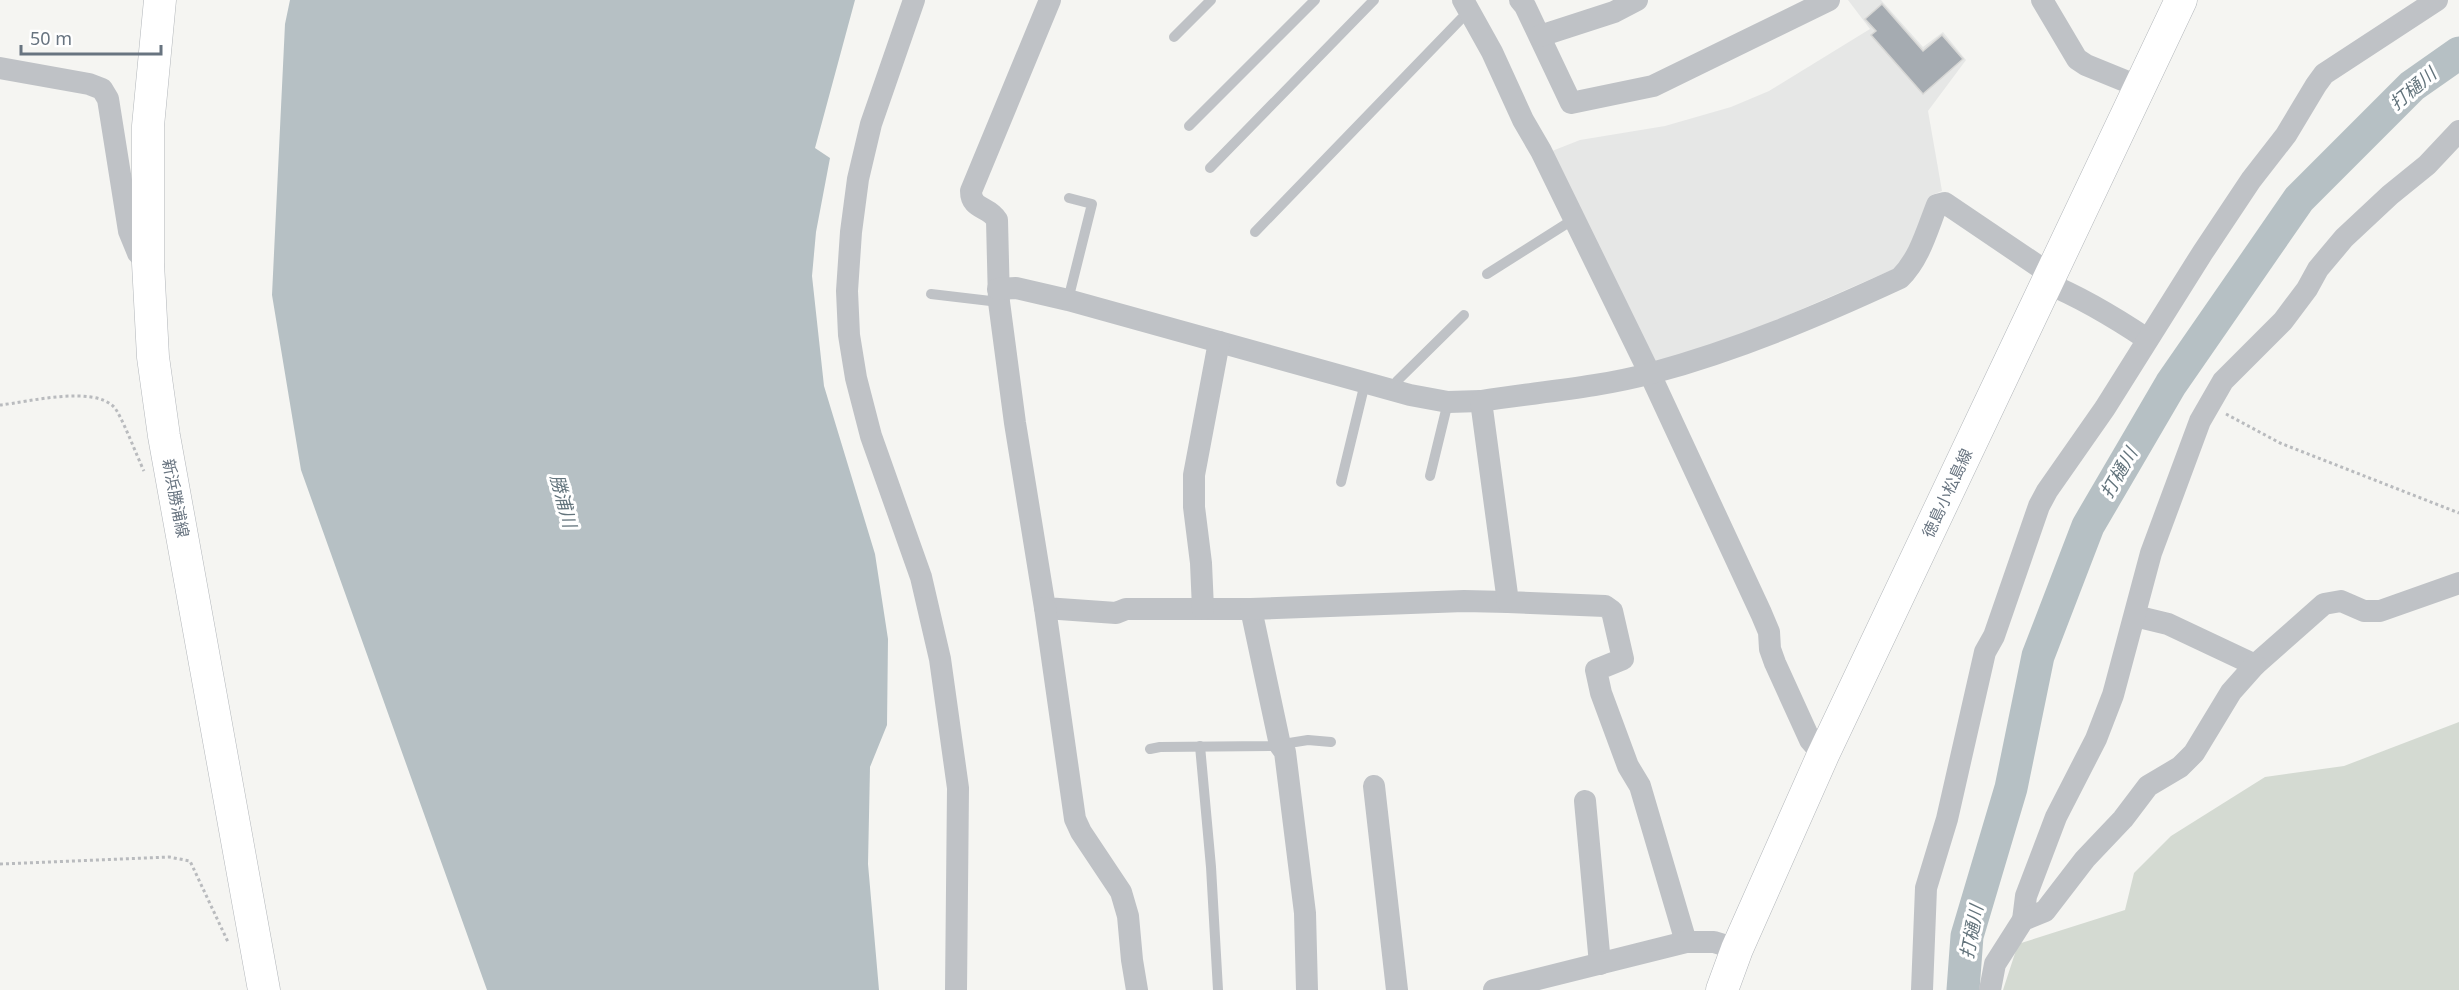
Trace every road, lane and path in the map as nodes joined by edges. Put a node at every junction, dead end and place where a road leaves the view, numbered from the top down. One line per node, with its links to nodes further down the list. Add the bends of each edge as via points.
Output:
1 (160, 0): 24 (main road, 新浜勝浦線, via 148,126)
2 (914, 0): 65 (street, via 871,124 858,180 847,291 849,335 859,390 871,436 921,577 940,659 958,788)
3 (1050, 0): 28 (street, via 971,191 975,205 997,220)
4 (1211, 0): 15 (lane)
5 (1315, 0): 18 (lane)
6 (1374, 0): 20 (lane)
7 (1520, 0): 14 (street)
8 (1638, 0): 14 (street)
9 (1829, 0): 14 (street, via 1653,86 1571,103)
10 (2042, 0): 17 (street, via 2077,59)
11 (2181, 0): 17 (main road, 徳島小松島線)
12 (2437, 0): 31 (street, via 2324,74)
13 (1466, 7): 22 (street); 23 (lane, via 1461,19)
14 (1540, 36)
15 (1174, 37)
16 (0, 68): 24 (street, via 102,89 108,99 129,231 138,253)
17 (2140, 87): 26 (main road, 徳島小松島線)
18 (1189, 126)
19 (2459, 131): 39 (street, via 2427,165 2344,238 2318,268 2283,321 2223,381)
20 (1210, 168)
21 (1069, 198): 29 (lane, via 1092,204)
22 (1574, 219): 25 (lane); 33 (street)
23 (1255, 232)
24 (148, 263): 64 (main road, 新浜勝浦線, via 153,357 164,436)
25 (1487, 273)
26 (2048, 279): 31 (street); 33 (street, via 1945,203 1936,205 1918,253 1900,278 1785,328); 55 (main road, 徳島小松島線)
27 (932, 294): 28 (lane)
28 (999, 296): 29 (street, via 1016,288); 46 (street)
29 (1068, 300): 32 (street)
30 (1464, 315): 35 (lane, via 1397,381)
31 (2147, 339): 72 (street, via 2039,506 1985,652 1947,819 1926,888)
32 (1219, 342): 34 (street); 47 (street, via 1194,475)
33 (1650, 374): 36 (street); 55 (street, via 1761,613 1779,673 1810,740)
34 (1365, 383): 35 (street); 42 (lane)
35 (1394, 390): 37 (street)
36 (1481, 401): 37 (street); 45 (street)
37 (1448, 402): 40 (lane)
38 (0, 405): 41 (path, via 63,396 97,397 115,408)
39 (2209, 405): 43 (path, via 2280,443); 49 (street, via 2151,553)
40 (1430, 476)
41 (146, 477)
42 (1341, 482)
43 (2459, 513)
44 (2459, 583): 50 (street, via 2380,611 2364,611 2341,601 2324,604)
45 (1508, 602): 48 (street); 60 (street, via 1605,606 1612,611 1623,659 1596,670 1628,766 1640,786)
46 (1045, 608): 47 (street, via 1116,613 1126,609); 66 (street, via 1075,819 1121,892 1128,916)
47 (1203, 609): 48 (street)
48 (1251, 609): 52 (street)
49 (2135, 616): 50 (street, via 2168,624); 59 (street, via 2113,695 2096,739 2056,817 2026,896)
50 (2255, 665): 59 (street, via 2231,692 2194,753 2180,767 2148,786 2045,911)
51 (1331, 742): 52 (lane, via 1308,740)
52 (1280, 745): 53 (lane); 68 (street, via 1285,752 1305,913)
53 (1200, 746): 54 (lane); 67 (lane, via 1212,867)
54 (1150, 749)
55 (1823, 755): 62 (main road, 徳島小松島線)
56 (1374, 786): 69 (street)
57 (1585, 801): 63 (street)
58 (0, 864): 61 (path, via 169,857 190,861)
59 (2023, 920): 73 (street, via 1995,964)
60 (1686, 942): 62 (street, via 1714,942); 63 (street)
61 (229, 943)
62 (1737, 949): 71 (main road, 徳島小松島線)
63 (1600, 964): 70 (street)
64 (264, 990)
65 (956, 990)
66 (1137, 990)
67 (1218, 990)
68 (1307, 990)
69 (1397, 990)
70 (1494, 990)
71 (1722, 990)
72 (1922, 990)
73 (1990, 990)

